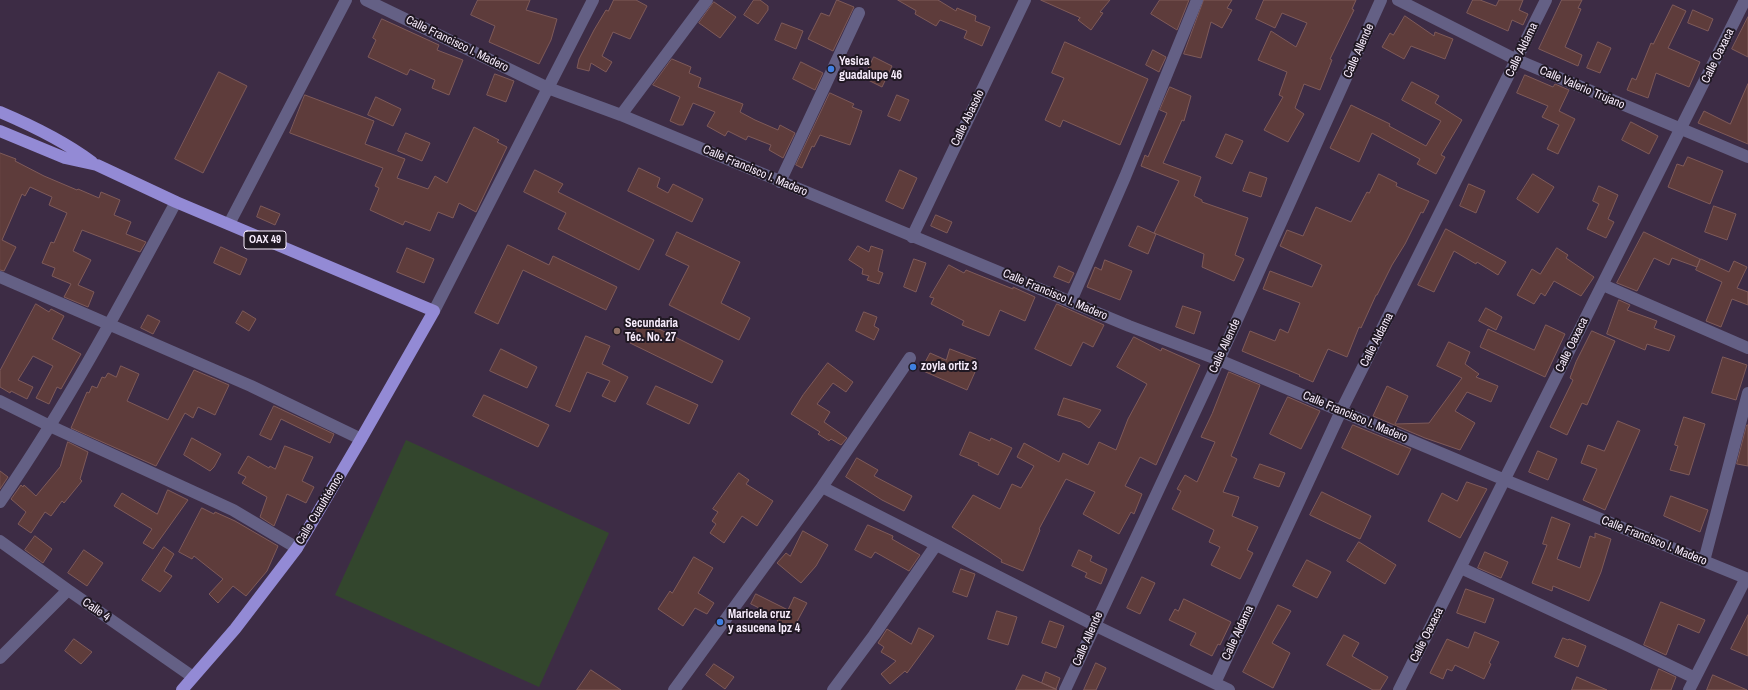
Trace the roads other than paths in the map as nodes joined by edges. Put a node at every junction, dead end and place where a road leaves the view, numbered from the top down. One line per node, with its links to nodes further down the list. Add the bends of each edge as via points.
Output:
1 (346, 0): 22 (street)
2 (366, 0): 13 (street, Calle Francisco I. Madero)
3 (593, 0): 13 (street)
4 (707, 0): 15 (street)
5 (1025, 0): 23 (street, Calle Abasolo)
6 (1197, 0): 26 (street)
7 (1382, 0): 31 (street, Calle Allende)
8 (1398, 0): 12 (street, Calle Valerio Trujano)
9 (1546, 0): 12 (street, Calle Aldama)
10 (1746, 0): 16 (street, Calle Oaxaca)
11 (859, 14): 20 (street)
12 (1517, 60): 16 (street, Calle Valerio Trujano); 34 (street, Calle Aldama)
13 (548, 88): 15 (street, Calle Francisco I. Madero); 27 (street)
14 (0, 112): 19 (main road, OAX 49, via 71,146)
15 (621, 116): 20 (street, Calle Francisco I. Madero)
16 (1681, 130): 18 (street, Calle Valerio Trujano); 25 (street, Calle Oaxaca)
17 (0, 131): 19 (main road, OAX 49, via 65,158)
18 (1748, 157)
19 (96, 165): 21 (main road, OAX 49)
20 (780, 182): 23 (street, Calle Francisco I. Madero)
21 (176, 202): 22 (main road, OAX 49); 28 (street)
22 (228, 224): 27 (main road, OAX 49)
23 (912, 236): 26 (street, Calle Francisco I. Madero)
24 (0, 276): 28 (street)
25 (1603, 285): 29 (street); 37 (street, Calle Oaxaca)
26 (1071, 301): 31 (street, Calle Francisco I. Madero)
27 (434, 311): 36 (main road, Calle Cuauhtémoc)
28 (109, 326): 35 (street); 36 (street, via 251,386)
29 (1748, 348)
30 (910, 358): 38 (street)
31 (1219, 360): 34 (street, Calle Francisco I. Madero); 47 (street, Calle Allende)
32 (1748, 394): 43 (street)
33 (0, 400): 35 (street)
34 (1341, 411): 37 (street, Calle Francisco I. Madero); 51 (street, Calle Aldama)
35 (50, 426): 39 (street); 42 (street, via 233,510)
36 (362, 439): 42 (main road, Calle Cuauhtémoc)
37 (1505, 480): 43 (street, Calle Francisco I. Madero); 44 (street, Calle Oaxaca)
38 (822, 487): 41 (street); 53 (street)
39 (0, 502)
40 (0, 541): 46 (street, Calle 4)
41 (936, 545): 47 (street); 54 (street)
42 (297, 548): 49 (main road, Calle Cuauhtémoc)
43 (1704, 561): 45 (street, Calle Francisco I. Madero)
44 (1461, 568): 50 (street); 57 (street, Calle Oaxaca)
45 (1747, 579): 50 (street)
46 (68, 590): 48 (street); 49 (street, Calle 4)
47 (1094, 625): 51 (street); 55 (street, Calle Allende)
48 (0, 658)
49 (193, 677): 52 (main road, Calle Cuauhtémoc)
50 (1695, 678): 58 (street)
51 (1215, 683): 56 (street)
52 (182, 690)
53 (674, 690)
54 (833, 690)
55 (1065, 690)
56 (1229, 690)
57 (1399, 690)
58 (1689, 690)

